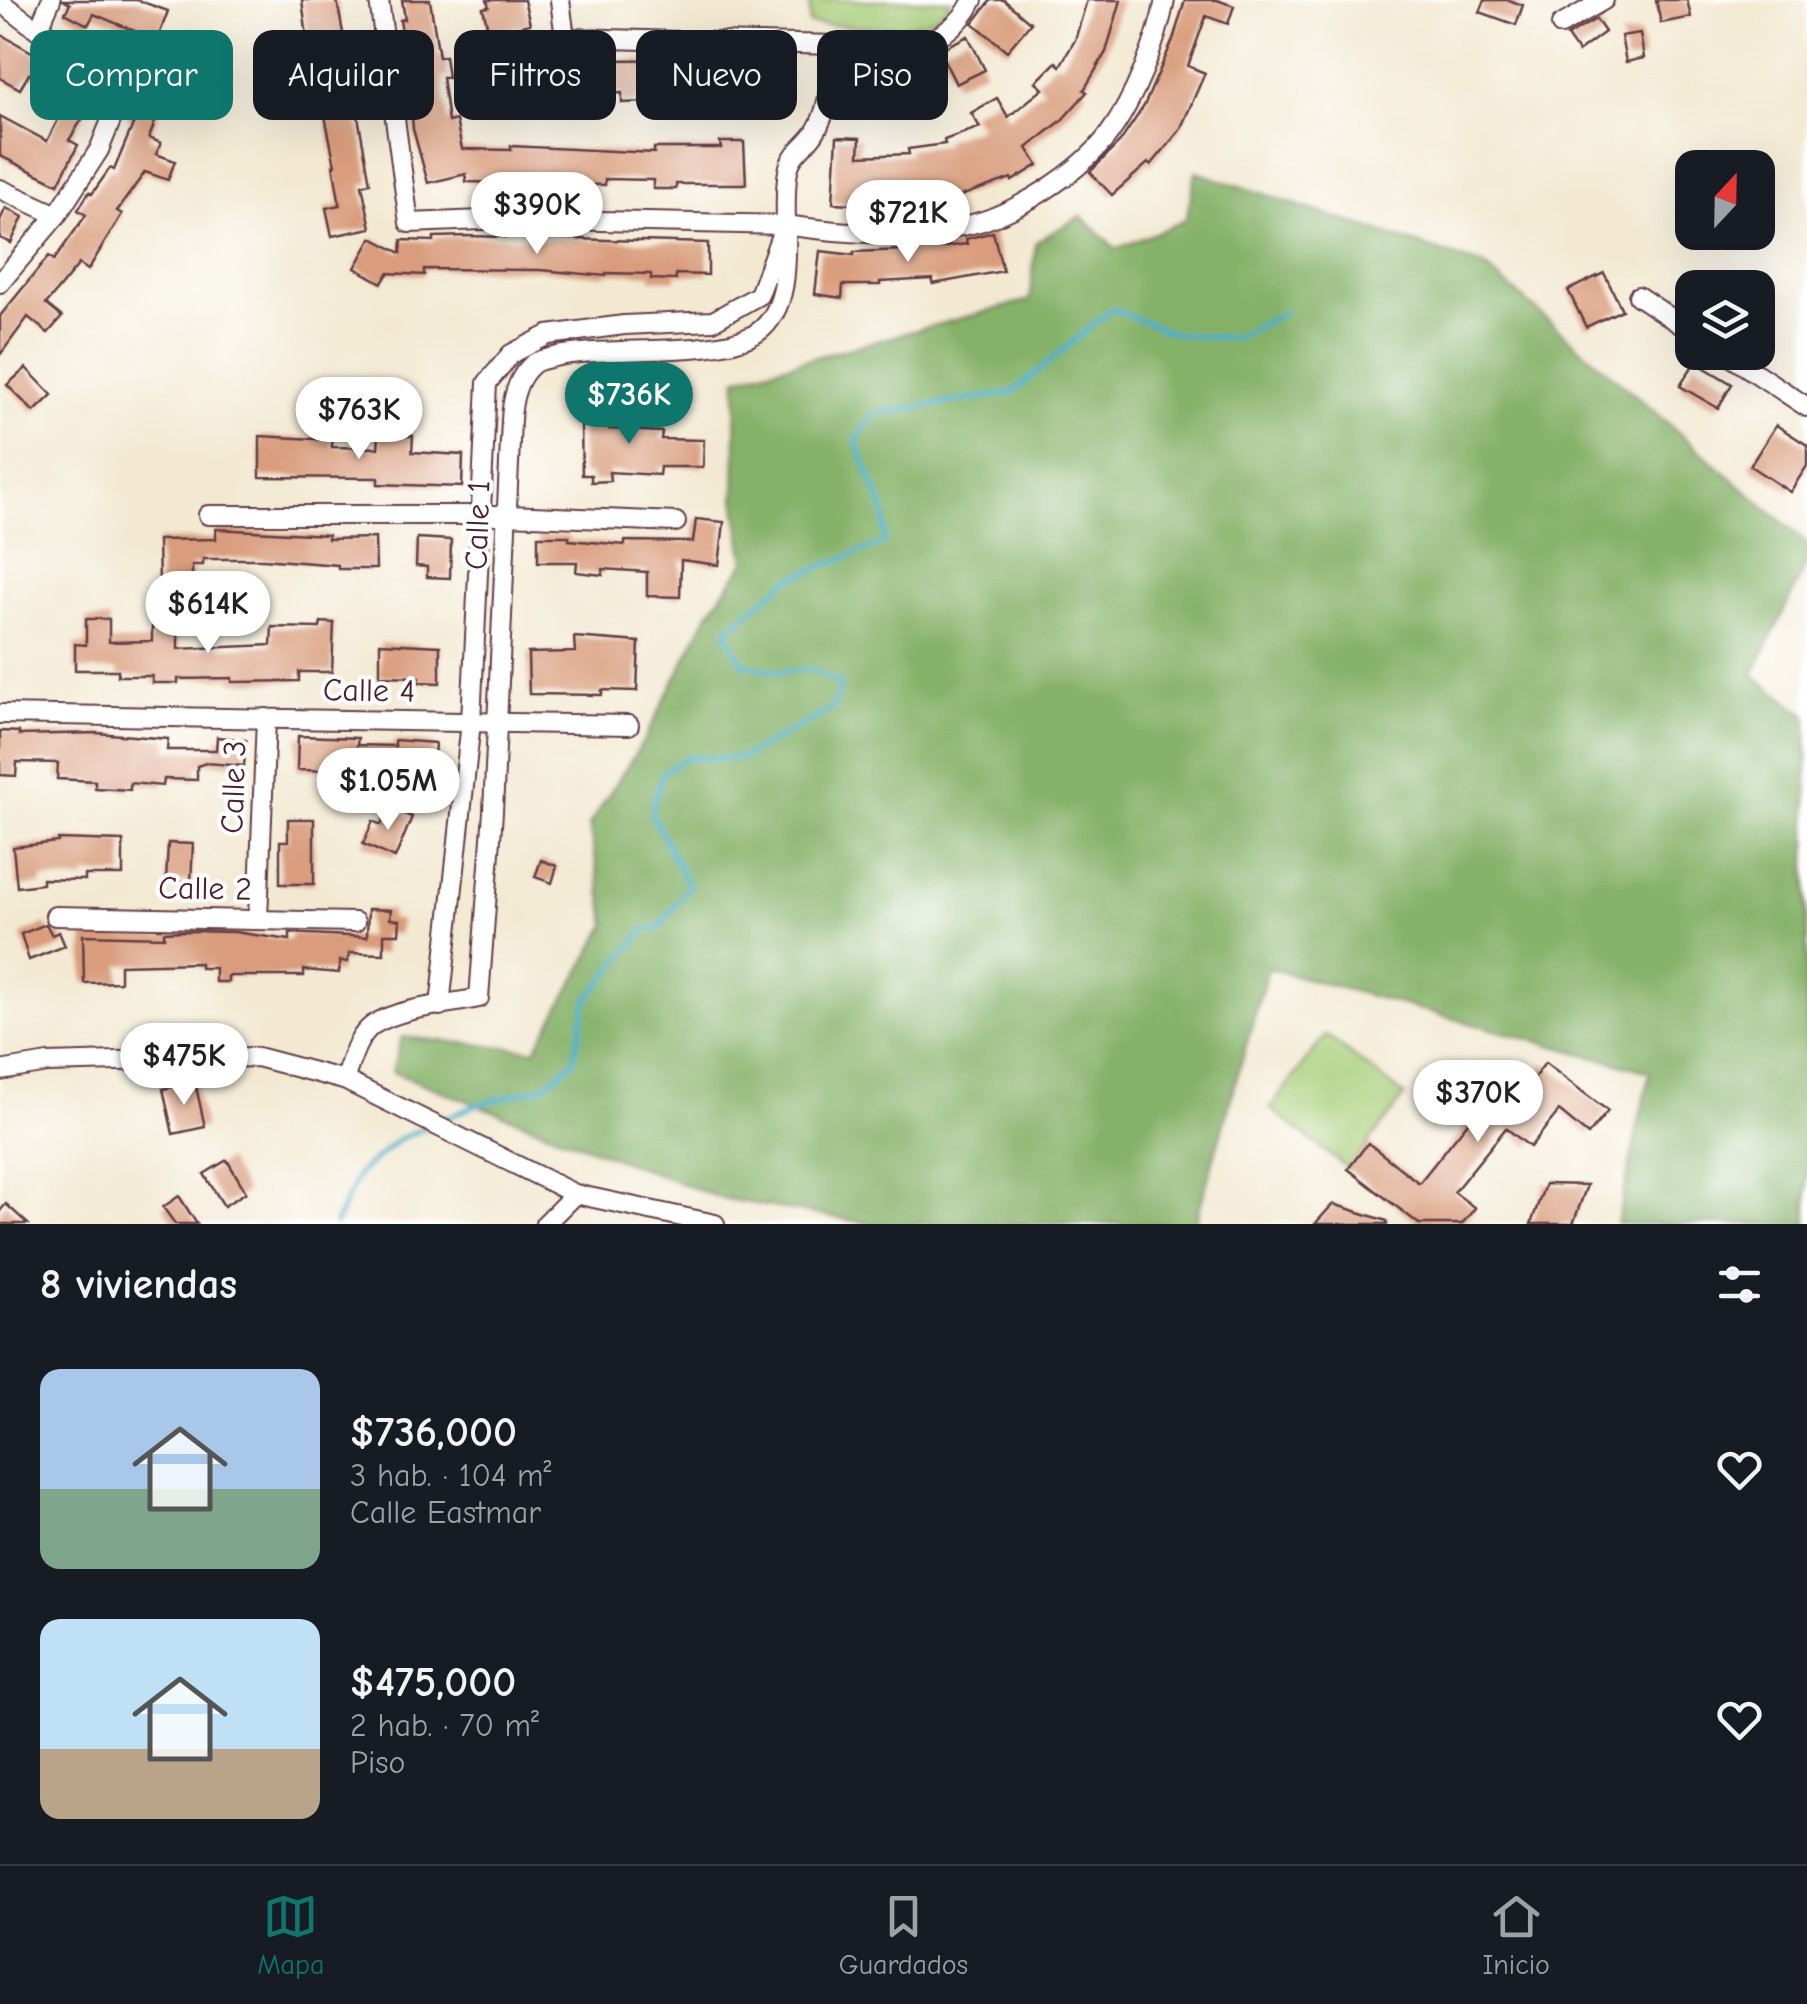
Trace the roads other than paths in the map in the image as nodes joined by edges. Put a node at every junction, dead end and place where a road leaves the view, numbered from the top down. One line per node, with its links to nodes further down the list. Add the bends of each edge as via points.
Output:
1 (51, 0): 9 (street)
2 (378, 0): 16 (street, via 410,223)
3 (560, 0): 11 (street, via 570,38)
4 (973, 0): 10 (street)
5 (1165, 0): 16 (street, via 1137,82 1108,135 1064,178 972,224 906,234)
6 (1604, 0): 8 (street)
7 (0, 2): 9 (street)
8 (1560, 25)
9 (38, 30)
10 (948, 31)
11 (817, 45)
12 (111, 120): 15 (street)
13 (819, 120): 16 (street, Calle 1, via 788,169)
14 (0, 189): 15 (street)
15 (57, 215): 17 (street)
16 (785, 226): 23 (street, Calle 1, via 759,295 712,321 548,335 511,354 486,384); 24 (street, Calle 1, via 788,278 760,331 719,345 576,352 534,362 512,401)
17 (0, 283)
18 (1638, 296): 19 (street)
19 (1675, 321)
20 (1751, 370): 21 (street)
21 (1807, 408)
22 (208, 514): 23 (street)
23 (482, 515): 24 (street); 28 (street, Calle 1)
24 (508, 515): 25 (street); 29 (street, Calle 1)
25 (676, 522)
26 (0, 714): 27 (street, Calle 4)
27 (266, 718): 28 (street, Calle 4); 32 (street, Calle 3)
28 (470, 722): 29 (street, Calle 4); 34 (street, Calle 1)
29 (497, 723): 30 (street, Calle 4); 34 (street, Calle 1, via 480,998)
30 (628, 725)
31 (55, 916): 32 (street, Calle 2)
32 (258, 919): 33 (street, Calle 2)
33 (355, 922)
34 (440, 1006): 36 (street, Calle 1, via 372,1026)
35 (0, 1071): 36 (street, via 48,1063 258,1057)
36 (344, 1080): 37 (street)
37 (575, 1194): 38 (street); 39 (street)
38 (545, 1224)
39 (714, 1224)

